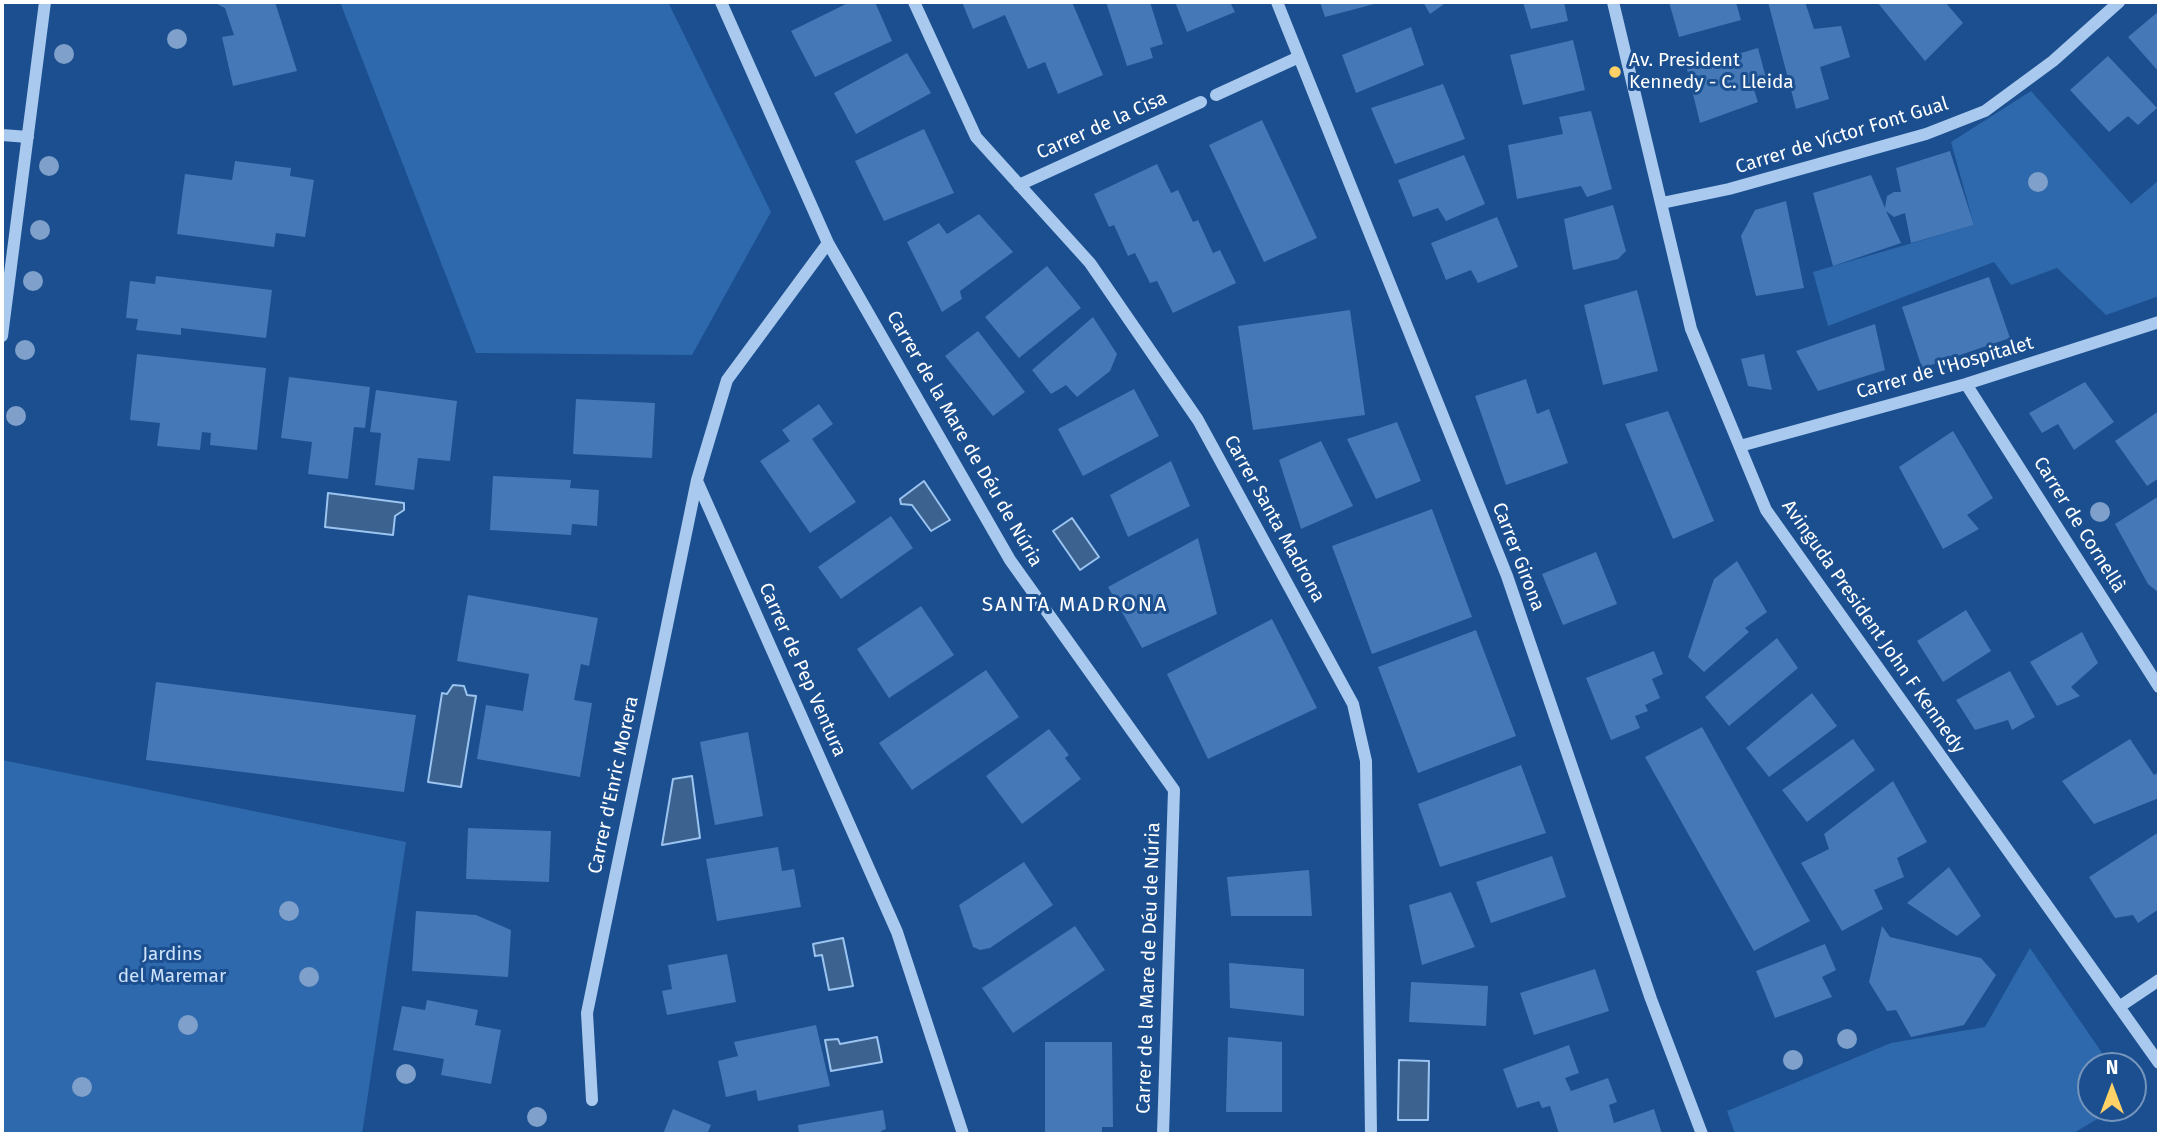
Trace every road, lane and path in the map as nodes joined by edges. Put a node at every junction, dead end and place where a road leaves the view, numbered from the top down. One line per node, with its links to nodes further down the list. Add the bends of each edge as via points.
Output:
1 (45, 2): 11 (street)
2 (721, 2): 14 (street, Carrer de la Mare de Déu de Núria)
3 (914, 2): 12 (street, Carrer Santa Madrona, via 976,137)
4 (1277, 2): 7 (street, Carrer Girona)
5 (1614, 2): 13 (street, Avinguda President John F Kennedy)
6 (2119, 2): 13 (street, Carrer de Víctor Font Gual, via 2053,61 1985,111 1926,134)
7 (1299, 57): 8 (street); 29 (street, Carrer Girona, via 1507,576 1651,999)
8 (1216, 95)
9 (1201, 103): 12 (street, Carrer de la Cisa)
10 (2, 135): 11 (street)
11 (27, 137): 15 (street)
12 (1020, 185): 28 (street, Carrer Santa Madrona, via 1090,263 1198,420 1353,704 1366,761)
13 (1662, 203): 19 (street, Avinguda President John F Kennedy, via 1691,329)
14 (828, 243): 20 (street, via 727,380); 27 (street, Carrer de la Mare de Déu de Núria, via 1010,560 1174,790)
15 (6, 276): 17 (street)
16 (2159, 322): 18 (street, Carrer de l'Hospitalet)
17 (2, 336)
18 (1966, 384): 19 (street, Carrer de l'Hospitalet); 21 (street, Carrer de Cornellà)
19 (1740, 446): 23 (street, Avinguda President John F Kennedy, via 1766,510)
20 (696, 480): 25 (street, Carrer d'Enric Morera, via 587,1013); 26 (street, Carrer de Pep Ventura, via 897,932)
21 (2159, 687)
22 (2159, 980): 23 (street)
23 (2119, 1007): 24 (street, Avinguda President John F Kennedy)
24 (2159, 1063)
25 (592, 1100)
26 (963, 1134)
27 (1163, 1134)
28 (1371, 1134)
29 (1702, 1134)

